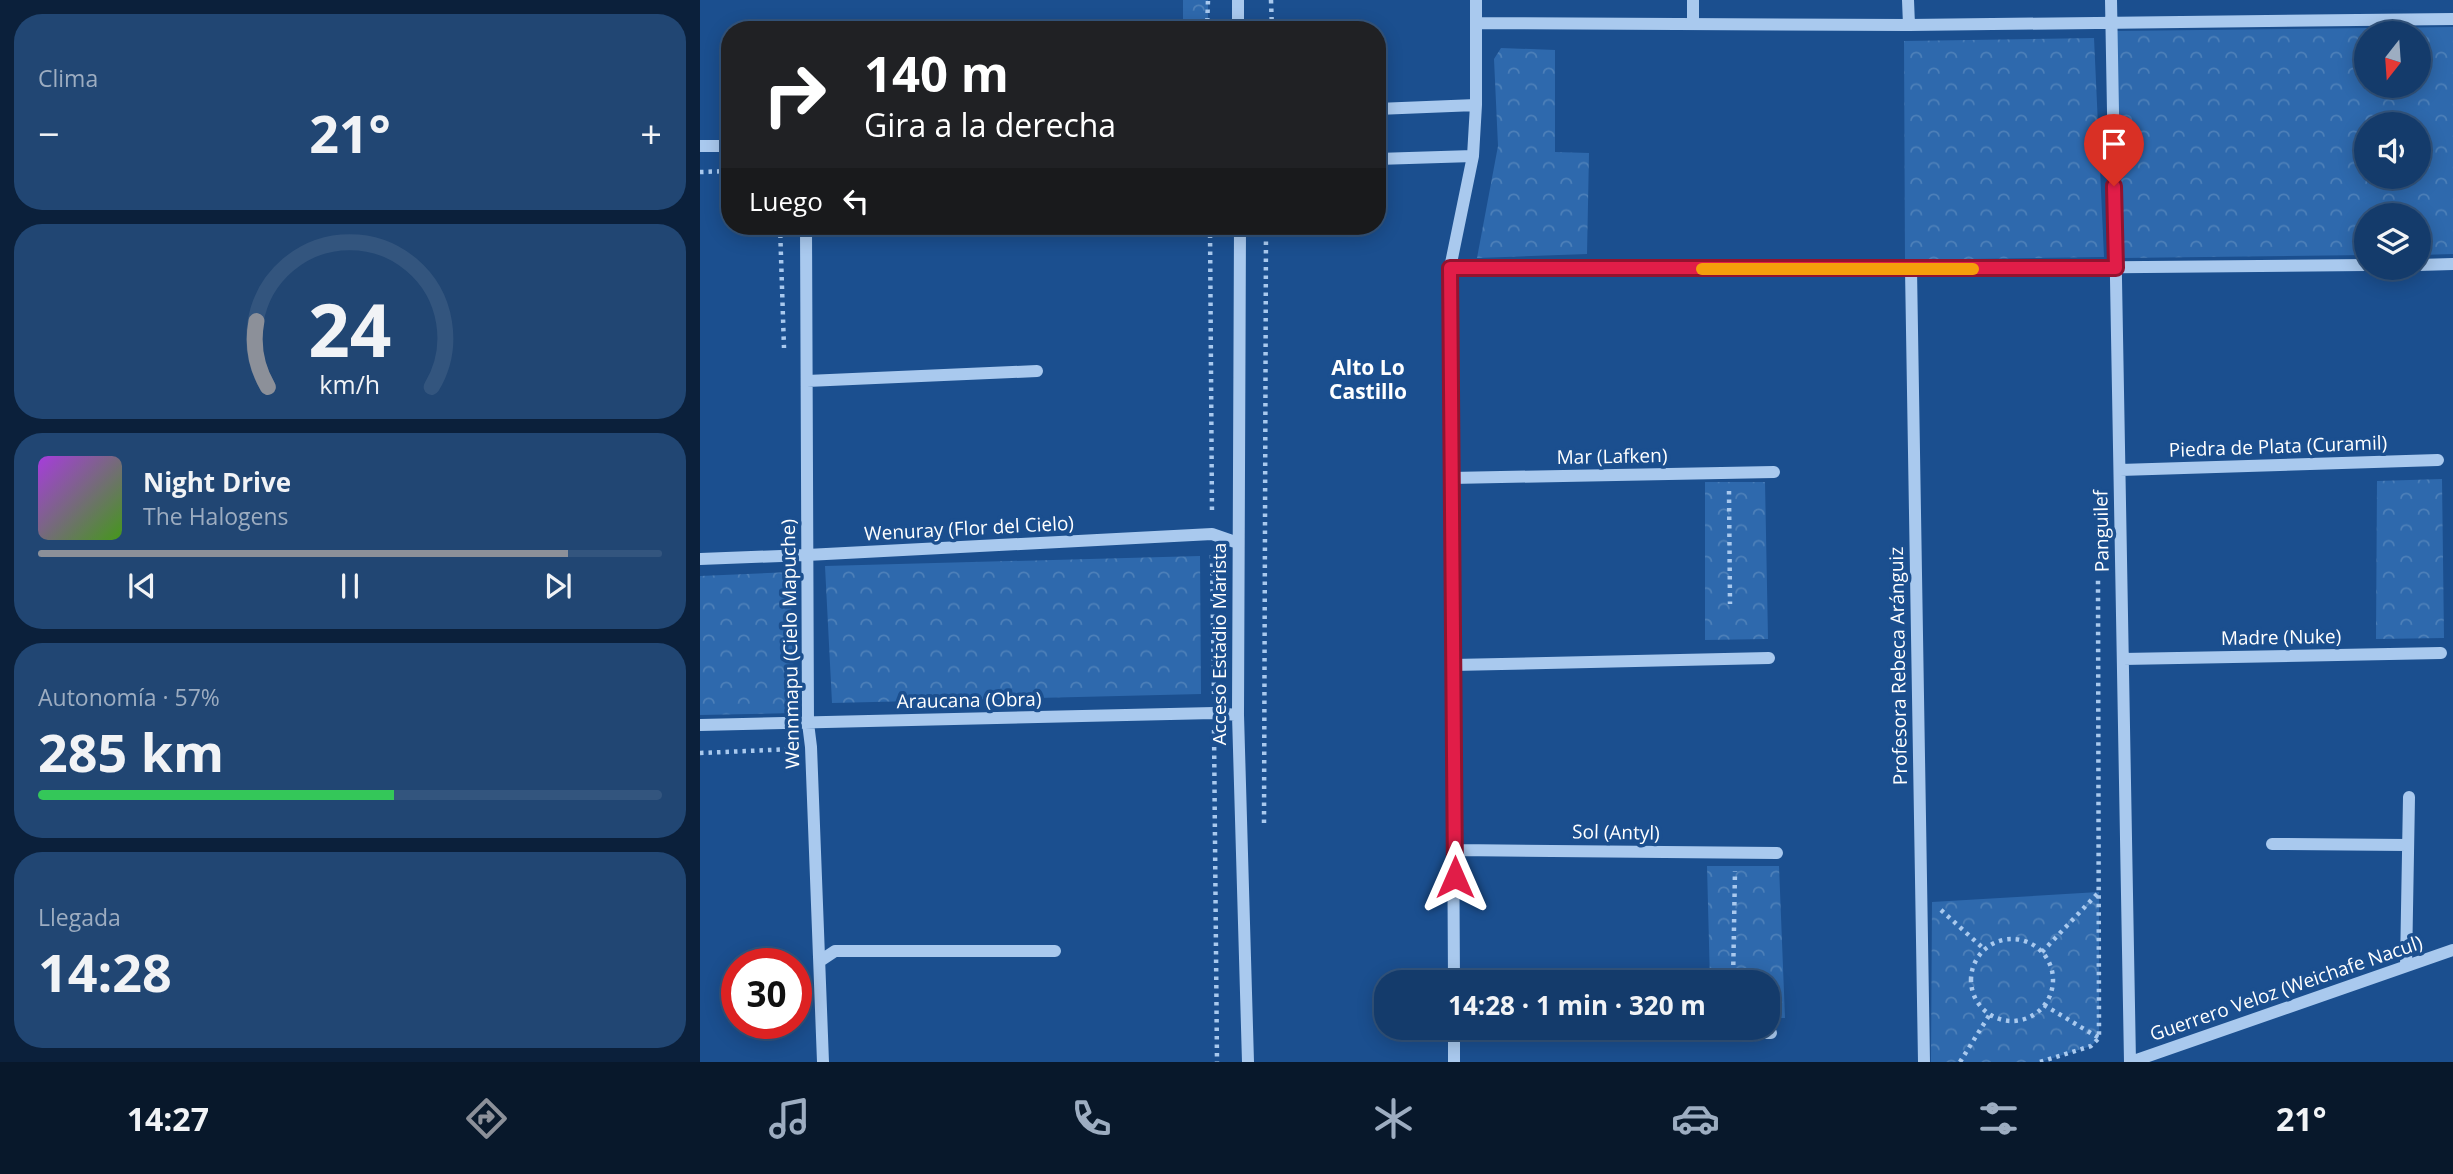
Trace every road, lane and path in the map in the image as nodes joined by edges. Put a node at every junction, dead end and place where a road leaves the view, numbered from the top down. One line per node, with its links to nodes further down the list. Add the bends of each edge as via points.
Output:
1 (1208, 0): 9 (path)
2 (1238, 0): 10 (street)
3 (1271, 0): 11 (path)
4 (1475, 0): 12 (street)
5 (1693, 0): 13 (street)
6 (1909, 0): 15 (street)
7 (2111, 0): 14 (street, Panguilef)
8 (2453, 19): 14 (street)
9 (1208, 21)
10 (1238, 21)
11 (1272, 21)
12 (1476, 23): 13 (street); 16 (street)
13 (1693, 23): 15 (street)
14 (2111, 23): 15 (street); 32 (street, Panguilef)
15 (1909, 25)
16 (1476, 105): 17 (street); 20 (street)
17 (1386, 109)
18 (700, 146): 19 (street)
19 (721, 146)
20 (1473, 156): 21 (street); 31 (street)
21 (1386, 159)
22 (721, 171): 23 (path)
23 (700, 172)
24 (806, 235): 35 (street, Wennmapu (Cielo Mapuche))
25 (1210, 235): 41 (path)
26 (1240, 235): 42 (street, Acceso Estadio Marista)
27 (1266, 235): 60 (path)
28 (2453, 264): 30 (street)
29 (2354, 265): 32 (street)
30 (2431, 265)
31 (1450, 268): 33 (street); 40 (street)
32 (2116, 268): 33 (street); 37 (street, Panguilef)
33 (1911, 269): 84 (street, Profesora Rebeca Aránguiz)
34 (1037, 371): 35 (street)
35 (807, 381): 43 (street, Wennmapu (Cielo Mapuche))
36 (2438, 460): 37 (street, Piedra de Plata (Curamil))
37 (2120, 470): 49 (street, Panguilef)
38 (1774, 472): 39 (street, Mar (Lafken))
39 (1728, 473): 40 (street, Mar (Lafken)); 46 (path)
40 (1451, 478): 50 (street)
41 (1212, 534): 42 (street, Wenuray (Flor del Cielo)); 43 (street, Wenuray (Flor del Cielo)); 51 (path)
42 (1238, 543): 52 (street, Acceso Estadio Marista)
43 (807, 555): 44 (street, Wenuray (Flor del Cielo)); 53 (street, Wennmapu (Cielo Mapuche))
44 (700, 559)
45 (2098, 573): 66 (path)
46 (1730, 604)
47 (2441, 653): 49 (street, Madre (Nuke))
48 (1769, 658): 50 (street)
49 (2123, 659): 87 (street, Panguilef)
50 (1453, 665): 63 (street)
51 (1214, 713): 52 (street, Araucana (Obra)); 53 (street, Araucana (Obra)); 56 (path)
52 (1238, 715): 82 (street, Acceso Estadio Marista)
53 (808, 723): 54 (street, Araucana (Obra)); 72 (street, Wennmapu (Cielo Mapuche))
54 (700, 725)
55 (1200, 735): 56 (path)
56 (1214, 735): 81 (path)
57 (803, 748): 58 (path)
58 (700, 753)
59 (2409, 797): 62 (street)
60 (1264, 833)
61 (2272, 844): 62 (street)
62 (2408, 845): 73 (street)
63 (1455, 850): 64 (street, Sol (Antyl)); 74 (street)
64 (1736, 853): 65 (street, Sol (Antyl)); 75 (path)
65 (1777, 853)
66 (2099, 892): 71 (path); 78 (path)
67 (1933, 902): 68 (path)
68 (1984, 949): 71 (path, via 2013,939 2029,942); 77 (path, via 1970,979 1974,996)
69 (2453, 950): 73 (street, Guerrero Veloz (Weichafe Nacul))
70 (1055, 951): 72 (street, via 835,951)
71 (2042, 952): 76 (path, via 2053,978)
72 (820, 961): 80 (street, Wennmapu (Cielo Mapuche))
73 (2406, 966): 87 (street, Guerrero Veloz (Weichafe Nacul))
74 (1454, 970)
75 (1733, 970)
76 (2044, 1005): 77 (path, via 2015,1021); 78 (path)
77 (1990, 1014): 85 (path)
78 (2099, 1038): 86 (path, via 2091,1046)
79 (1454, 1040): 83 (street)
80 (823, 1062)
81 (1217, 1062)
82 (1248, 1062)
83 (1454, 1062)
84 (1924, 1062)
85 (1960, 1062)
86 (2040, 1062)
87 (2131, 1062)

